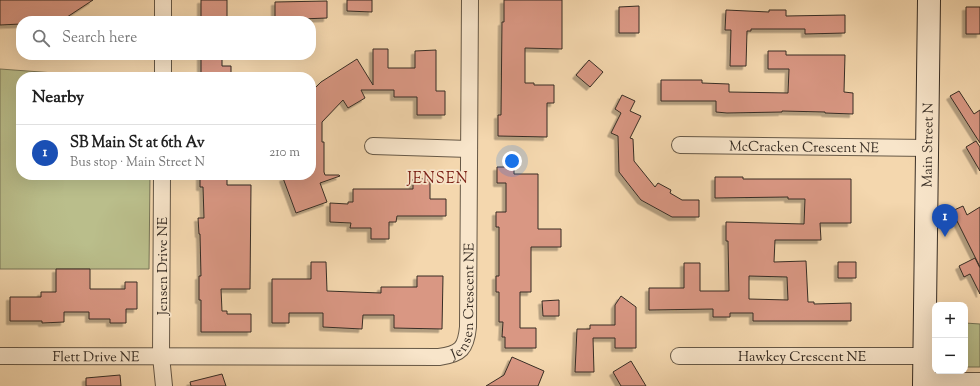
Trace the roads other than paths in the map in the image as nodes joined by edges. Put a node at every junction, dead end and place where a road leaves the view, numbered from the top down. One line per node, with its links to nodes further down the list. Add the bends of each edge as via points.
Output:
1 (163, 0): 4 (street)
2 (470, 0): 10 (street, Jensen Crescent NE)
3 (929, 0): 9 (main road, Main Street N)
4 (163, 16)
5 (163, 60): 6 (street)
6 (163, 72)
7 (680, 145): 9 (street, McCracken Crescent NE)
8 (373, 146): 10 (street)
9 (928, 148): 15 (main road, Main Street N)
10 (469, 149): 13 (street, Jensen Crescent NE, via 468,327 467,339 460,350 451,356 439,357)
11 (162, 180): 13 (street, Jensen Drive NE)
12 (0, 356): 13 (street, Flett Drive NE)
13 (162, 356): 18 (street)
14 (679, 356): 15 (street, Hawkey Crescent NE)
15 (924, 356): 17 (main road, Main Street N)
16 (980, 381): 17 (street)
17 (924, 384)
18 (164, 386)

